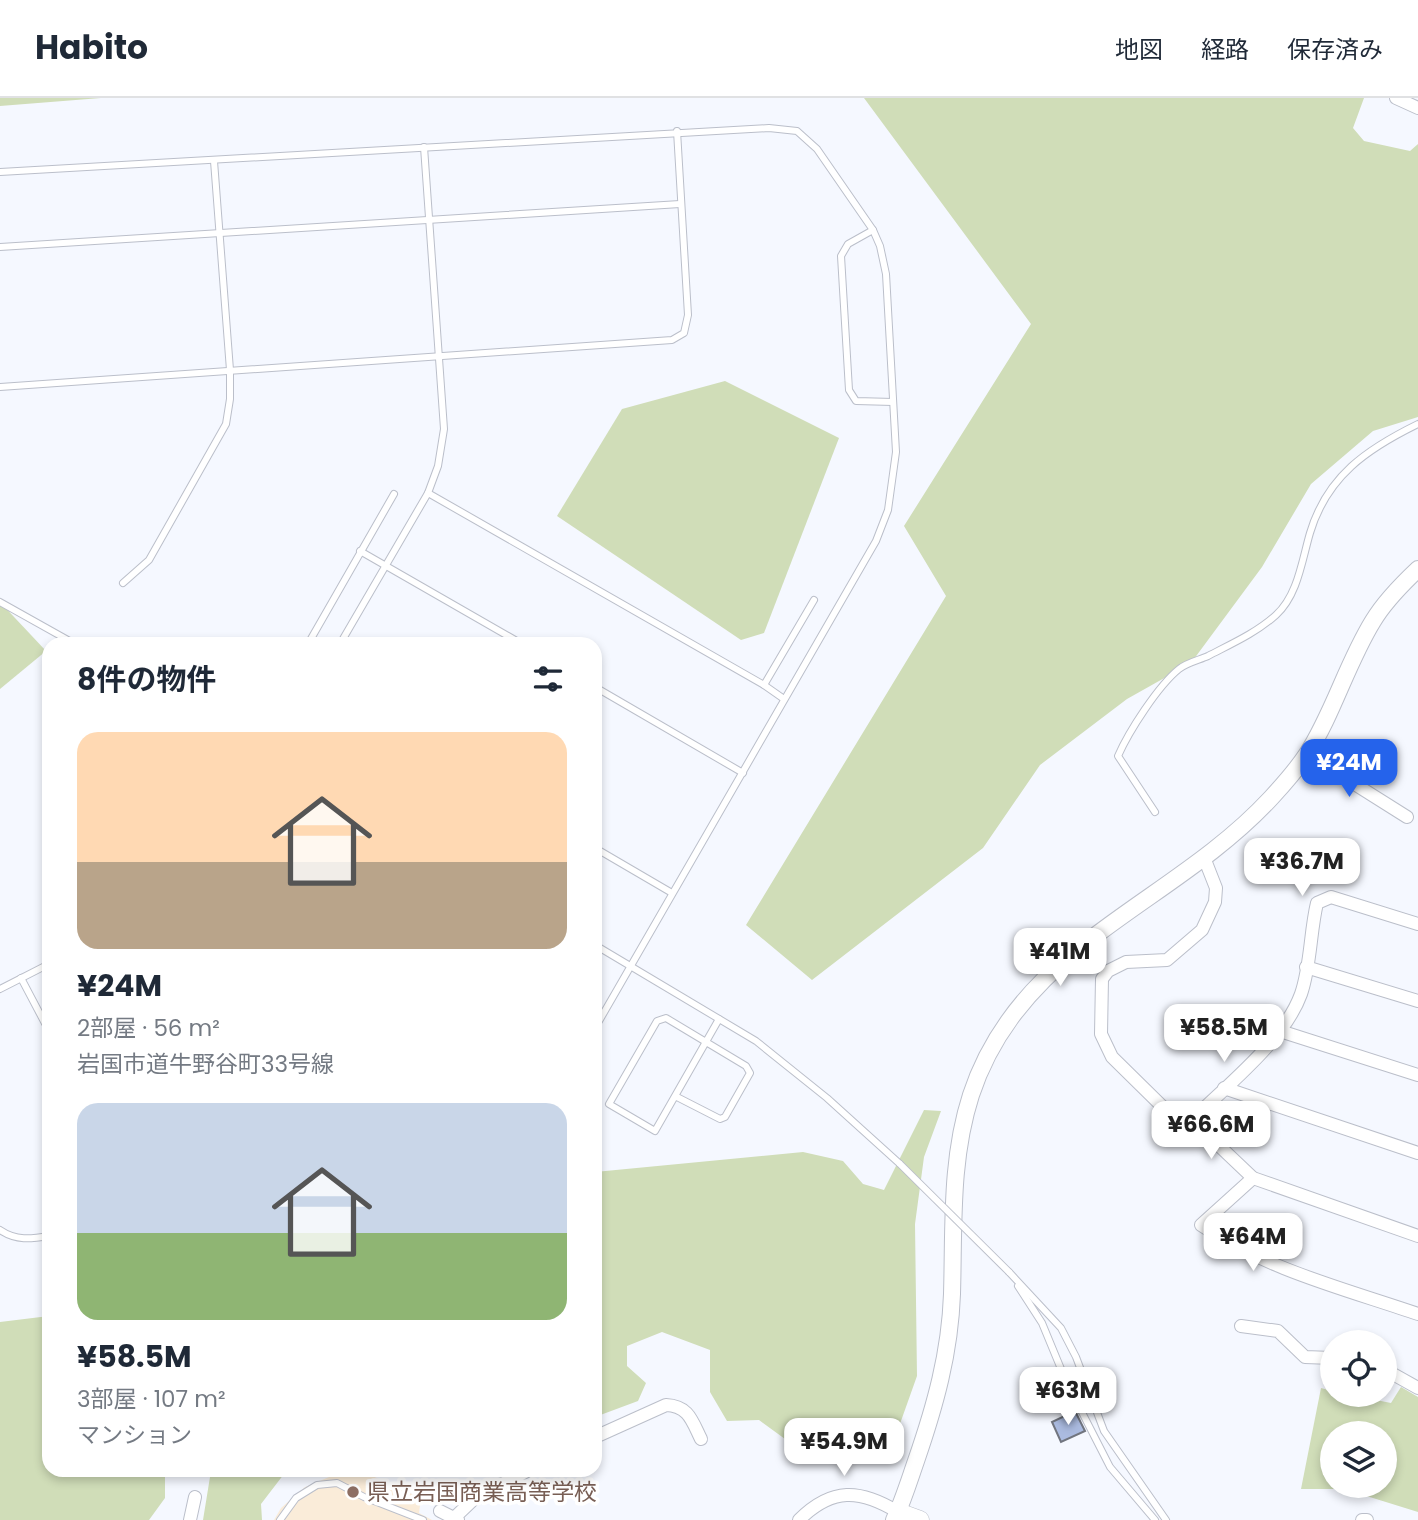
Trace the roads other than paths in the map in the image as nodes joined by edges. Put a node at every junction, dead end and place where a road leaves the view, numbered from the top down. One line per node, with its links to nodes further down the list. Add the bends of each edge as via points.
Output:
1 (1396, 98): 2 (street)
2 (1418, 108)
3 (677, 131): 4 (lane); 7 (lane); 9 (lane, via 797,131 817,149)
4 (424, 147): 5 (lane); 8 (lane)
5 (214, 161): 6 (lane); 10 (lane)
6 (0, 172)
7 (680, 204): 8 (lane); 12 (lane, via 688,315 684,333 672,340)
8 (429, 220): 10 (lane); 12 (lane)
9 (873, 230): 15 (lane, via 886,274); 15 (lane, via 848,244 841,256 849,390 856,401)
10 (219, 234): 11 (lane); 13 (lane)
11 (0, 247)
12 (438, 355): 13 (lane); 17 (lane, via 444,429)
13 (230, 370): 14 (lane); 22 (lane, via 226,424 149,560)
14 (0, 387)
15 (892, 402): 31 (lane, via 896,452 888,510 876,541)
16 (1418, 424): 34 (lane, via 1387,440 1340,475 1324,500 1297,582 1278,614 1242,639 1179,670 1130,729 1118,756)
17 (428, 493): 20 (lane); 29 (lane)
18 (394, 495): 19 (lane)
19 (360, 551): 20 (lane); 26 (lane)
20 (386, 565): 27 (lane); 28 (lane)
21 (1418, 569): 32 (street, via 1373,620)
22 (123, 583)
23 (814, 600): 29 (lane)
24 (0, 602): 25 (lane)
25 (62, 637)
26 (311, 637)
27 (344, 637)
28 (510, 637)
29 (764, 685): 31 (lane)
30 (602, 691): 33 (lane)
31 (784, 699): 33 (lane)
32 (1307, 754): 35 (street); 37 (street, via 1271,798)
33 (743, 773): 38 (lane)
34 (1154, 812)
35 (1407, 817)
36 (602, 852): 38 (lane)
37 (1205, 860): 55 (street, via 1216,888 1202,930 1167,960 1117,965 1099,988 1101,1034 1112,1057 1174,1118); 72 (street, via 1073,951 1039,982 1018,1006 985,1063 971,1095 958,1157 951,1228 952,1296 939,1392)
38 (672, 892): 41 (lane)
39 (1418, 924): 42 (street, via 1331,897 1317,903)
40 (602, 948): 41 (lane)
41 (630, 965): 47 (lane); 49 (lane)
42 (1306, 967): 46 (street); 50 (street, via 1302,992)
43 (42, 968): 44 (lane)
44 (21, 978): 45 (lane); 48 (lane)
45 (0, 989)
46 (1418, 1001)
47 (602, 1015)
48 (42, 1018)
49 (719, 1019): 51 (lane); 61 (lane, bridge, via 827,1098)
50 (1280, 1031): 52 (street); 53 (street)
51 (705, 1042): 54 (lane); 54 (lane, via 750,1073 725,1117 712,1118); 54 (lane, via 666,1018 657,1021 609,1104 655,1131)
52 (1418, 1075)
53 (1224, 1088): 55 (street); 56 (street)
54 (675, 1096)
55 (1192, 1120): 57 (street)
56 (1418, 1153)
57 (1253, 1178): 59 (street); 62 (street, via 1201,1225 1231,1245 1276,1265)
58 (0, 1230): 60 (lane, via 27,1240)
59 (1418, 1236)
60 (42, 1237)
61 (1009, 1272): 79 (lane, via 1042,1323 1110,1467); 80 (lane, via 1061,1328 1104,1431)
62 (1418, 1314)
63 (1241, 1326): 64 (street, via 1278,1331 1305,1357)
64 (1320, 1358)
65 (1397, 1376): 66 (street)
66 (1418, 1388)
67 (602, 1434): 68 (street, via 666,1405 677,1405 687,1411)
68 (701, 1439)
69 (516, 1477): 73 (street, via 475,1498)
70 (195, 1497): 74 (street)
71 (435, 1516): 73 (street)
72 (896, 1516): 77 (street, via 876,1499 850,1493 826,1499); 78 (main road)
73 (456, 1519)
74 (190, 1520)
75 (279, 1520): 76 (lane, via 296,1497 317,1485 337,1483)
76 (423, 1520)
77 (799, 1520)
78 (920, 1520)
79 (1156, 1520)
80 (1166, 1520)

